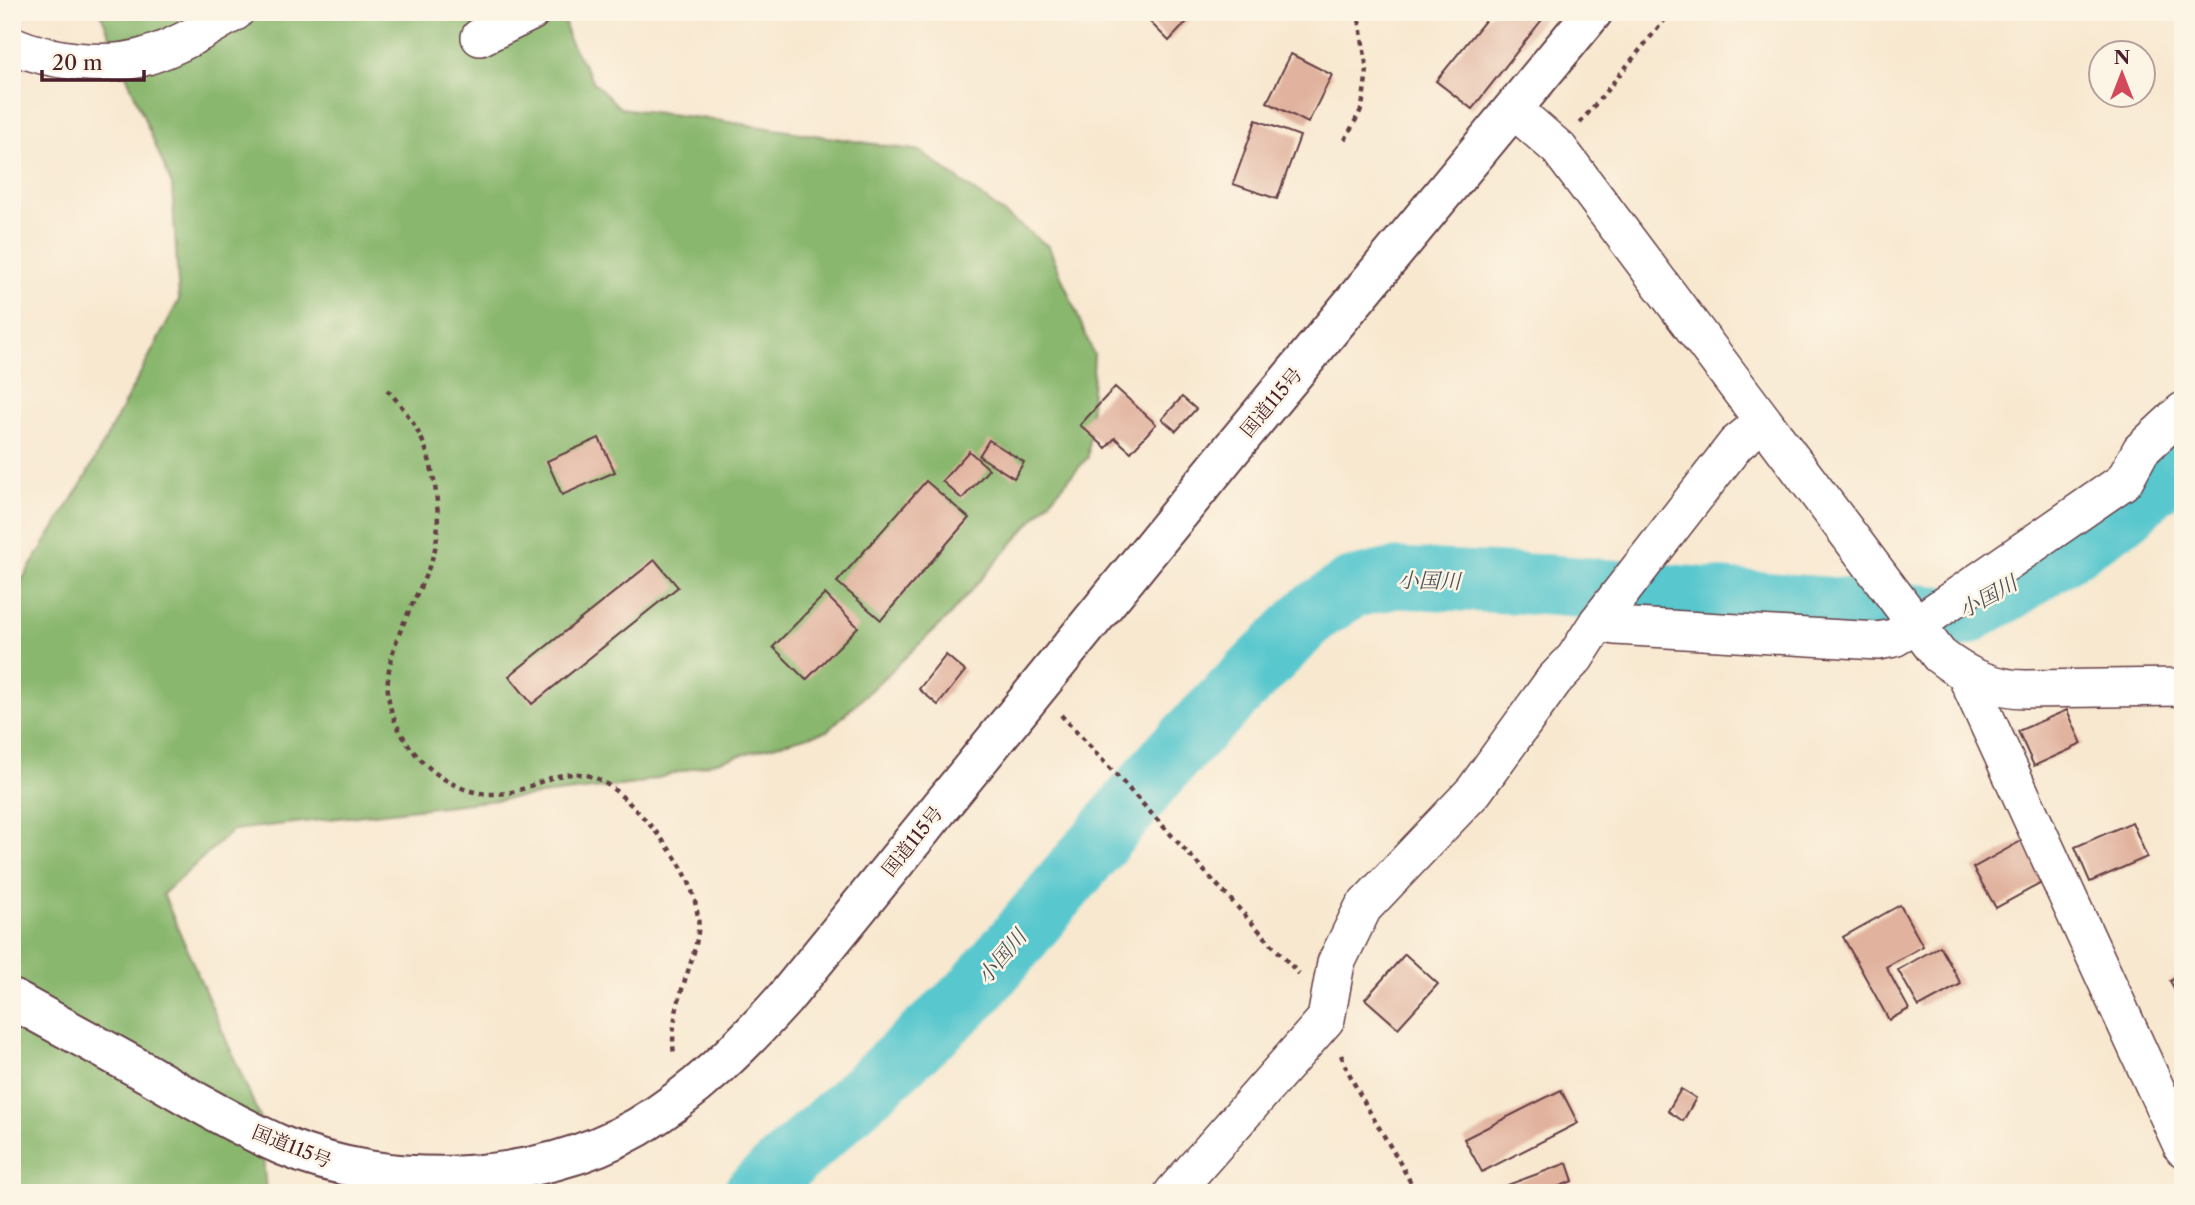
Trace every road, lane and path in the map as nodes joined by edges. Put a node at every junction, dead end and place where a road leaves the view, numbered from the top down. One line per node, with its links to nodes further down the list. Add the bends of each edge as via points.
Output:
1 (235, 12): 7 (street, via 182,43 144,58 98,63 28,52)
2 (531, 12): 6 (street)
3 (1358, 12): 9 (path, via 1367,70 1362,108)
4 (1593, 12): 8 (highway, 国道115号)
5 (1671, 12): 10 (path)
6 (480, 37)
7 (12, 45)
8 (1513, 109): 10 (street); 18 (highway, 国道115号)
9 (1346, 140)
10 (1559, 149): 13 (street)
11 (387, 390): 21 (path, via 419,433 435,485 438,514 434,553 401,627 389,672 395,720 424,763 461,789 477,794 505,793 549,777 575,774 598,779 633,806 663,840 687,877 699,919 672,1038 675,1064)
12 (2183, 411): 15 (street, via 2141,450 2124,481)
13 (1763, 422): 14 (street, via 1736,444); 15 (street)
14 (1598, 622): 15 (street, via 1878,641); 20 (street, via 1474,791 1363,908 1336,963)
15 (1916, 625): 16 (street, via 1939,655)
16 (1965, 673): 17 (street, via 2019,690); 22 (street)
17 (2183, 687)
18 (1036, 689): 20 (path, via 1285,957 1317,995); 21 (highway, 国道115号, via 785,998 733,1054)
19 (12, 999): 23 (highway, 国道115号, via 285,1147 342,1166)
20 (1326, 1019): 24 (street); 25 (path, via 1353,1084)
21 (689, 1092): 23 (highway, 国道115号, via 637,1127)
22 (2183, 1148)
23 (505, 1182)
24 (1173, 1193)
25 (1416, 1193)

